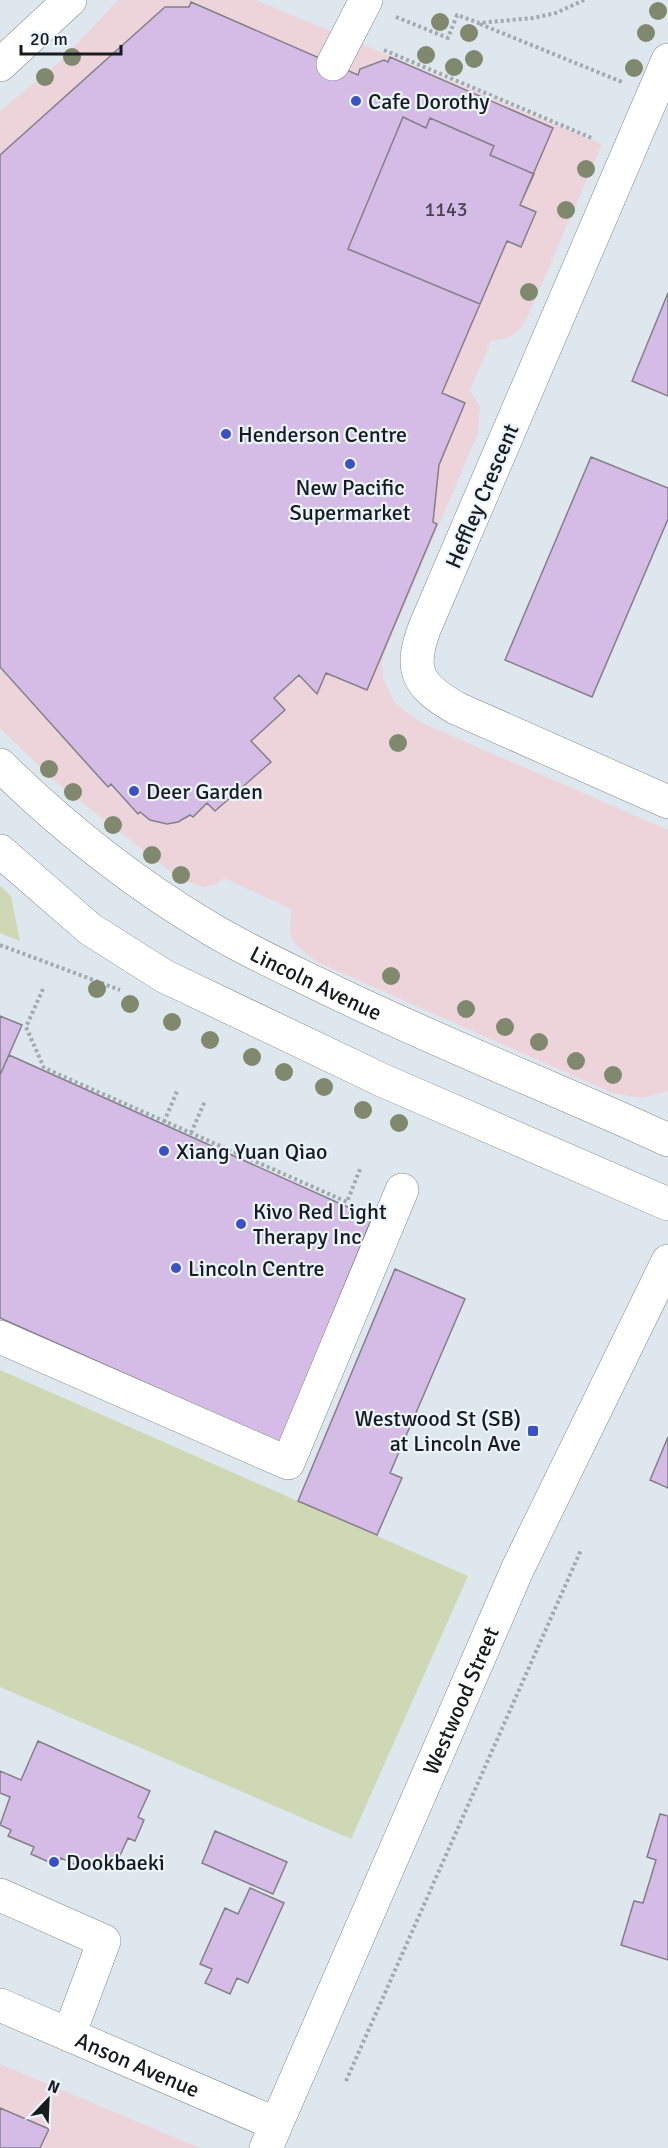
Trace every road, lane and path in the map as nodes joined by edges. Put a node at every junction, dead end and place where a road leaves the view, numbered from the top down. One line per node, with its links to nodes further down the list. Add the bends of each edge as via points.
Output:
1 (70, 0): 9 (main road)
2 (342, 0): 3 (main road, via 356,6 334,58)
3 (366, 0)
4 (584, 0): 6 (path, via 545,16)
5 (395, 17): 6 (path, via 448,38 457,15)
6 (479, 23): 10 (path)
7 (384, 50): 11 (path)
8 (668, 60): 13 (main road, Heffley Crescent, via 415,657 416,668 429,689 456,708)
9 (0, 65)
10 (622, 82)
11 (594, 139)
12 (0, 765): 22 (main road, Lincoln Avenue, via 109,858 179,909 242,947 410,1029)
13 (668, 802)
14 (0, 851): 25 (main road, via 90,929 164,976 384,1081)
15 (0, 945): 17 (path)
16 (44, 989): 20 (path, via 26,1027 44,1068)
17 (121, 991)
18 (178, 1089): 20 (path)
19 (205, 1101): 21 (path)
20 (164, 1122): 21 (path)
21 (191, 1133): 23 (path, via 347,1202)
22 (668, 1140)
23 (360, 1169)
24 (402, 1190): 27 (main road, via 288,1463)
25 (668, 1204)
26 (668, 1261): 33 (main road, Westwood Street, via 518,1568)
27 (0, 1336)
28 (581, 1551): 32 (path)
29 (0, 1895): 31 (main road, via 104,1941)
30 (0, 2006): 31 (main road, Anson Avenue)
31 (69, 2035): 33 (main road, Anson Avenue)
32 (346, 2081)
33 (271, 2136)

